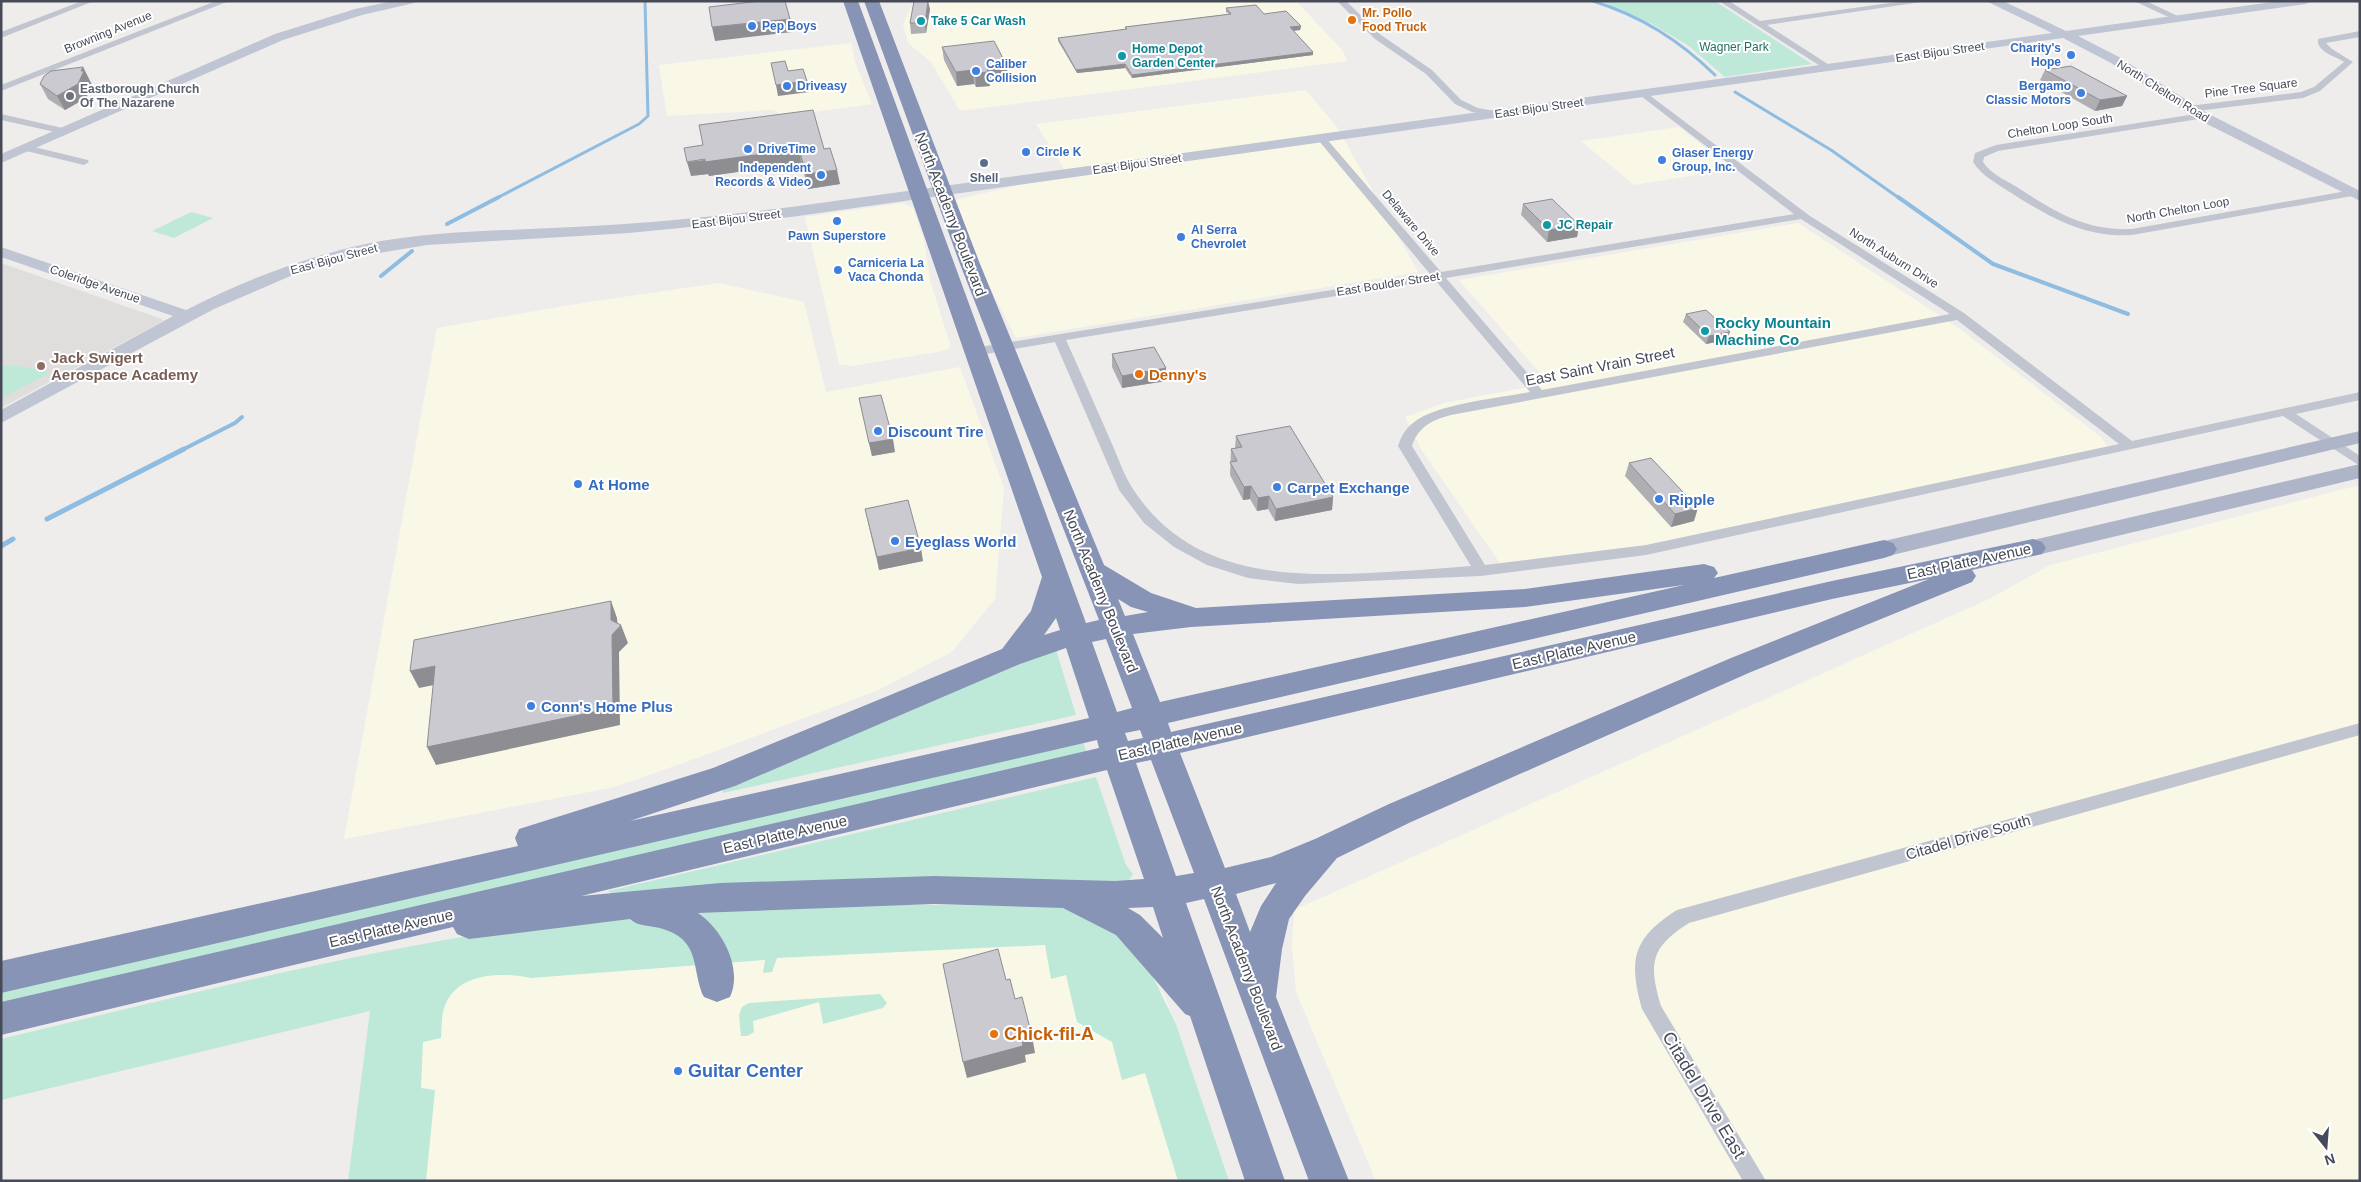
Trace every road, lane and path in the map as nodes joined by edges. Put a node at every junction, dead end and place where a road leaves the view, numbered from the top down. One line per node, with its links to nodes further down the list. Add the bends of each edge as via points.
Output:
1 (90, 1): 16 (street)
2 (225, 1): 19 (street, Browning Avenue)
3 (410, 1): 27 (street, via 359,12 279,37)
4 (850, 1): 34 (highway, North Academy Boulevard)
5 (871, 1): 32 (highway, North Academy Boulevard)
6 (1340, 1): 21 (street, via 1378,37 1429,72)
7 (1723, 1): 14 (street)
8 (1924, 1): 14 (street)
9 (1992, 1): 17 (street, North Chelton Road)
10 (2138, 1): 13 (street)
11 (2306, 1): 12 (street, East Bijou Street)
12 (2267, 4): 13 (street, East Bijou Street)
13 (2180, 19): 17 (street, East Bijou Street)
14 (1758, 24): 18 (street)
15 (2360, 34): 22 (street, Pine Tree Square, via 2321,41 2322,46 2349,62 2311,92 2286,98)
16 (1, 35)
17 (2065, 35): 18 (street, East Bijou Street); 22 (street, North Chelton Road, via 2125,66)
18 (1828, 68): 20 (street, East Bijou Street)
19 (1, 88)
20 (1644, 94): 23 (street, East Bijou Street); 36 (street, North Auburn Drive)
21 (1458, 102): 23 (street, via 1475,110); 26 (street)
22 (2189, 108): 25 (street, North Chelton Road)
23 (1497, 114): 26 (street, East Bijou Street)
24 (1, 116): 27 (street)
25 (2202, 116): 33 (street, Chelton Loop South, via 1996,148 1977,158 1980,167); 35 (street, North Chelton Road)
26 (1460, 119): 28 (street, East Bijou Street)
27 (64, 132): 29 (street)
28 (1322, 139): 32 (street, East Bijou Street); 38 (street, Delaware Drive)
29 (26, 148): 30 (street); 31 (street)
30 (1, 159)
31 (84, 162)
32 (942, 192): 34 (street, East Bijou Street); 42 (highway, North Academy Boulevard)
33 (2017, 193): 35 (street, North Chelton Loop, via 2072,225 2113,234)
34 (917, 195): 39 (street, East Bijou Street, via 675,226 429,240 373,248 340,255 270,278); 43 (highway, North Academy Boulevard)
35 (2356, 195)
36 (1802, 216): 38 (street, East Boulder Street); 40 (street, North Auburn Drive)
37 (1, 252): 39 (street, Coleridge Avenue)
38 (1438, 276): 41 (street, East Boulder Street); 44 (street, Delaware Drive)
39 (188, 316): 47 (street, East Bijou Street)
40 (1960, 316): 44 (street, East Saint Vrain Street); 50 (street, North Auburn Drive)
41 (1059, 338): 42 (street, East Boulder Street); 56 (street, via 1132,501 1163,533 1184,546 1231,568 1287,578 1361,578)
42 (1003, 347): 43 (street, East Boulder Street); 55 (highway, North Academy Boulevard)
43 (974, 352): 57 (highway, North Academy Boulevard)
44 (1538, 394): 56 (street, East Saint Vrain Street, via 1436,414 1416,425 1405,446)
45 (2360, 396): 46 (street)
46 (2285, 412): 49 (street); 50 (street)
47 (1, 418)
48 (2360, 436): 49 (main road, East Platte Avenue)
49 (2332, 443): 51 (street); 54 (main road, East Platte Avenue)
50 (2129, 445): 56 (street, via 1691,542)
51 (2360, 462)
52 (2360, 471): 53 (main road, East Platte Avenue)
53 (2033, 548): 63 (highway, via 1741,665 1409,809); 69 (highway, East Platte Avenue, via 1832,590)
54 (1884, 549): 58 (highway, via 1525,598); 66 (highway, East Platte Avenue)
55 (1093, 570): 58 (highway, via 1141,600); 59 (highway, North Academy Boulevard)
56 (1481, 571)
57 (1055, 578): 60 (highway, North Academy Boulevard); 61 (highway, via 1044,614)
58 (1195, 618): 59 (highway)
59 (1119, 636): 60 (highway); 65 (highway, North Academy Boulevard)
60 (1078, 644): 61 (highway, via 1046,643); 64 (highway, North Academy Boulevard)
61 (1012, 656): 66 (highway, via 724,777)
62 (2360, 729): 73 (street, Citadel Drive South, via 1684,916 1656,936 1648,950 1645,975)
63 (1327, 848): 65 (highway, via 1278,868); 72 (highway, via 1277,908 1269,926)
64 (1161, 880): 65 (highway); 67 (highway); 74 (highway, North Academy Boulevard)
65 (1215, 885): 72 (highway, North Academy Boulevard)
66 (364, 893): 70 (highway, East Platte Avenue)
67 (1069, 895): 68 (highway, via 934,890 816,893 720,897); 74 (highway, via 1128,925)
68 (604, 908): 69 (highway); 71 (highway, via 647,911 688,923 705,941 712,956)
69 (319, 945): 75 (highway, East Platte Avenue)
70 (1, 977)
71 (717, 986)
72 (1260, 1000): 77 (highway, North Academy Boulevard)
73 (1652, 1009): 78 (street, Citadel Drive East)
74 (1207, 1013): 76 (highway, North Academy Boulevard)
75 (1, 1019)
76 (1265, 1181)
77 (1329, 1181)
78 (1755, 1181)

